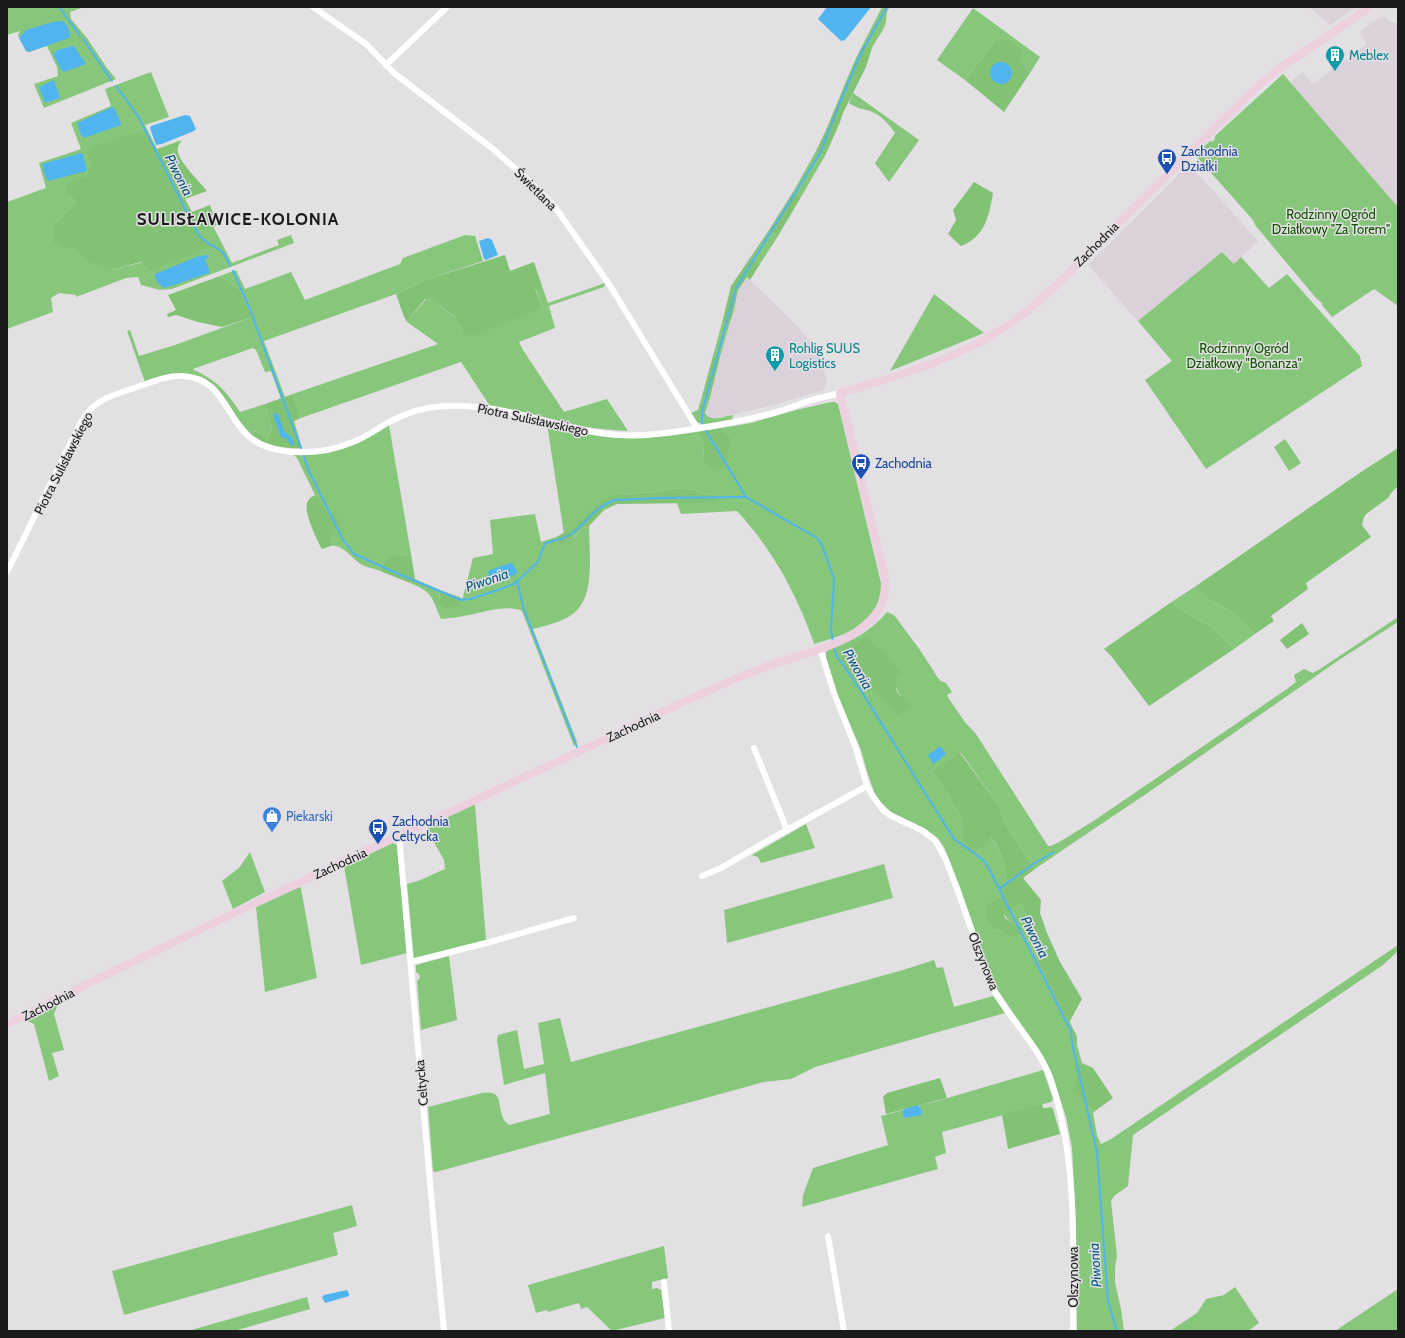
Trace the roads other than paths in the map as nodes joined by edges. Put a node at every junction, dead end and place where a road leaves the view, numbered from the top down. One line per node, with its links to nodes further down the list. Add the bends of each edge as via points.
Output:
1 (313, 7): 4 (street, Świetlana, via 366,44)
2 (447, 7): 4 (street)
3 (1370, 7): 5 (street, Zachodnia, via 1256,87 1061,281 1013,321 982,340 944,357 894,377)
4 (386, 65): 6 (street, Świetlana, via 493,149 555,207 609,284)
5 (840, 393): 6 (street, Piotra Sulisławskiego, via 771,414); 8 (street, Zachodnia, via 883,564 886,588 882,604 872,619 856,632 834,644)
6 (697, 428): 7 (street, Piotra Sulisławskiego, via 654,435 619,435 588,431 504,411 444,406 409,413 341,447 294,452 265,446 252,439 218,392 205,382 182,376 168,378 105,399 89,410)
7 (7, 572)
8 (820, 648): 10 (street, Olszynowa); 12 (street, Zachodnia, via 720,686)
9 (754, 748): 11 (street)
10 (867, 786): 11 (street); 22 (street, Olszynowa, via 883,810 897,820 929,835 939,845 990,982 1040,1058 1050,1078 1069,1157 1073,1227)
11 (787, 830): 13 (street, via 721,868)
12 (399, 835): 15 (street, Celtycka); 16 (street, Zachodnia)
13 (702, 876)
14 (574, 918): 15 (street)
15 (411, 962): 19 (street, Celtycka)
16 (7, 1024)
17 (828, 1236): 21 (street)
18 (664, 1282): 20 (street)
19 (444, 1331)
20 (669, 1331)
21 (844, 1331)
22 (1073, 1331)

